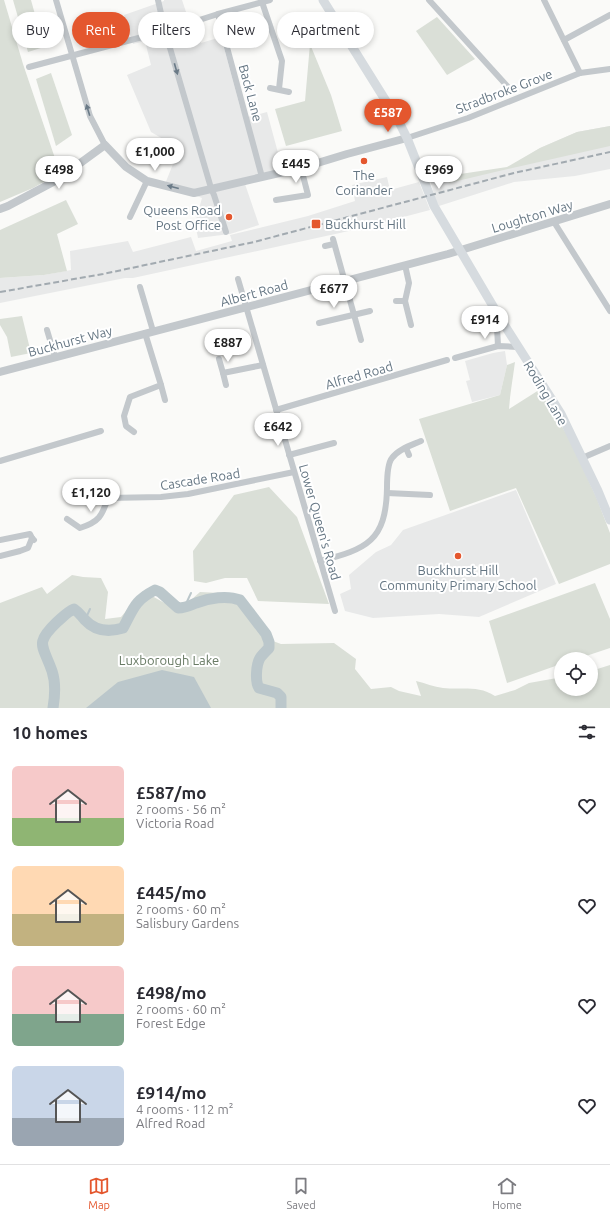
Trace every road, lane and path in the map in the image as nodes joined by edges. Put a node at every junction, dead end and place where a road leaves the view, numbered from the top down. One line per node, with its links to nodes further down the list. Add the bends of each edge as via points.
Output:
1 (56, 0): 15 (street)
2 (158, 0): 8 (street)
3 (270, 0): 7 (street)
4 (323, 0): 23 (main road, Roding Lane, via 371,75)
5 (429, 0): 19 (street)
6 (544, 0): 12 (street)
7 (262, 2): 9 (street); 21 (street, via 282,61)
8 (161, 12)
9 (225, 12)
10 (610, 15): 12 (street)
11 (138, 38): 15 (street)
12 (564, 40): 18 (street)
13 (170, 48): 28 (street, one-way to 28)
14 (227, 48): 26 (street, Back Lane)
15 (72, 55): 16 (street); 24 (street, one-way to 15, via 90,116)
16 (29, 67)
17 (610, 70): 18 (street, Stradbroke Grove)
18 (580, 73): 23 (street, Stradbroke Grove, via 468,118)
19 (508, 87)
20 (270, 88): 21 (street)
21 (279, 89): 22 (street)
22 (289, 92)
23 (407, 138): 25 (street); 36 (main road, Roding Lane, via 434,206)
24 (105, 145): 27 (street, via 126,167); 31 (street, via 57,180)
25 (301, 168): 26 (street); 29 (street, via 308,195)
26 (262, 177): 28 (street)
27 (147, 181): 28 (street, one-way to 27, via 194,193); 32 (street)
28 (211, 188): 34 (street)
29 (276, 200)
30 (610, 204): 33 (street, Loughton Way)
31 (0, 209)
32 (130, 217)
33 (554, 222): 36 (street, Loughton Way); 45 (street)
34 (225, 229)
35 (324, 246): 39 (street, via 333,241)
36 (461, 250): 37 (street, Albert Road); 47 (main road, Roding Lane)
37 (405, 265): 39 (street, Albert Road); 42 (street, via 409,284)
38 (238, 279): 43 (street, Lower Queen's Road)
39 (344, 281): 43 (street, Albert Road); 46 (street)
40 (140, 287): 51 (street)
41 (396, 301): 42 (street)
42 (405, 301): 49 (street)
43 (246, 307): 51 (street, Albert Road); 59 (street, Lower Queen's Road)
44 (370, 311): 46 (street)
45 (610, 311)
46 (353, 314): 48 (street); 52 (street)
47 (500, 318): 53 (street, via 497,327); 54 (main road, Roding Lane)
48 (319, 323)
49 (411, 325)
50 (47, 330): 55 (street)
51 (149, 332): 55 (street, Buckhurst Way); 62 (street)
52 (361, 340)
53 (498, 346): 54 (street); 56 (street)
54 (518, 347): 74 (main road, Roding Lane, via 562,414)
55 (55, 357): 60 (street, Buckhurst Way)
56 (455, 358)
57 (219, 359): 61 (street)
58 (447, 360): 65 (street, Alfred Road)
59 (263, 365): 61 (street); 65 (street, Lower Queen's Road)
60 (0, 372)
61 (223, 373): 63 (street)
62 (161, 385): 64 (street); 67 (street, via 130,397 124,416 126,426)
63 (226, 385)
64 (165, 400)
65 (276, 410): 72 (street, Lower Queen's Road)
66 (101, 431): 75 (street)
67 (134, 432)
68 (421, 441): 71 (street)
69 (334, 443): 72 (street)
70 (610, 446): 74 (street)
71 (406, 448): 73 (street); 77 (street, via 391,458 387,474)
72 (289, 455): 76 (street, Lower Queen's Road)
73 (409, 455)
74 (582, 458): 80 (main road, Roding Lane)
75 (0, 461)
76 (294, 472): 79 (street, Cascade Road, via 188,494 108,498 103,514 93,523 80,528); 83 (street, Lower Queen's Road)
77 (387, 493): 78 (street); 83 (street, via 386,511 378,531 365,546)
78 (430, 495)
79 (67, 519)
80 (610, 520)
81 (0, 540): 82 (street, via 30,534 33,539 28,548)
82 (0, 556)
83 (320, 561): 84 (street, Lower Queen's Road)
84 (335, 610)

